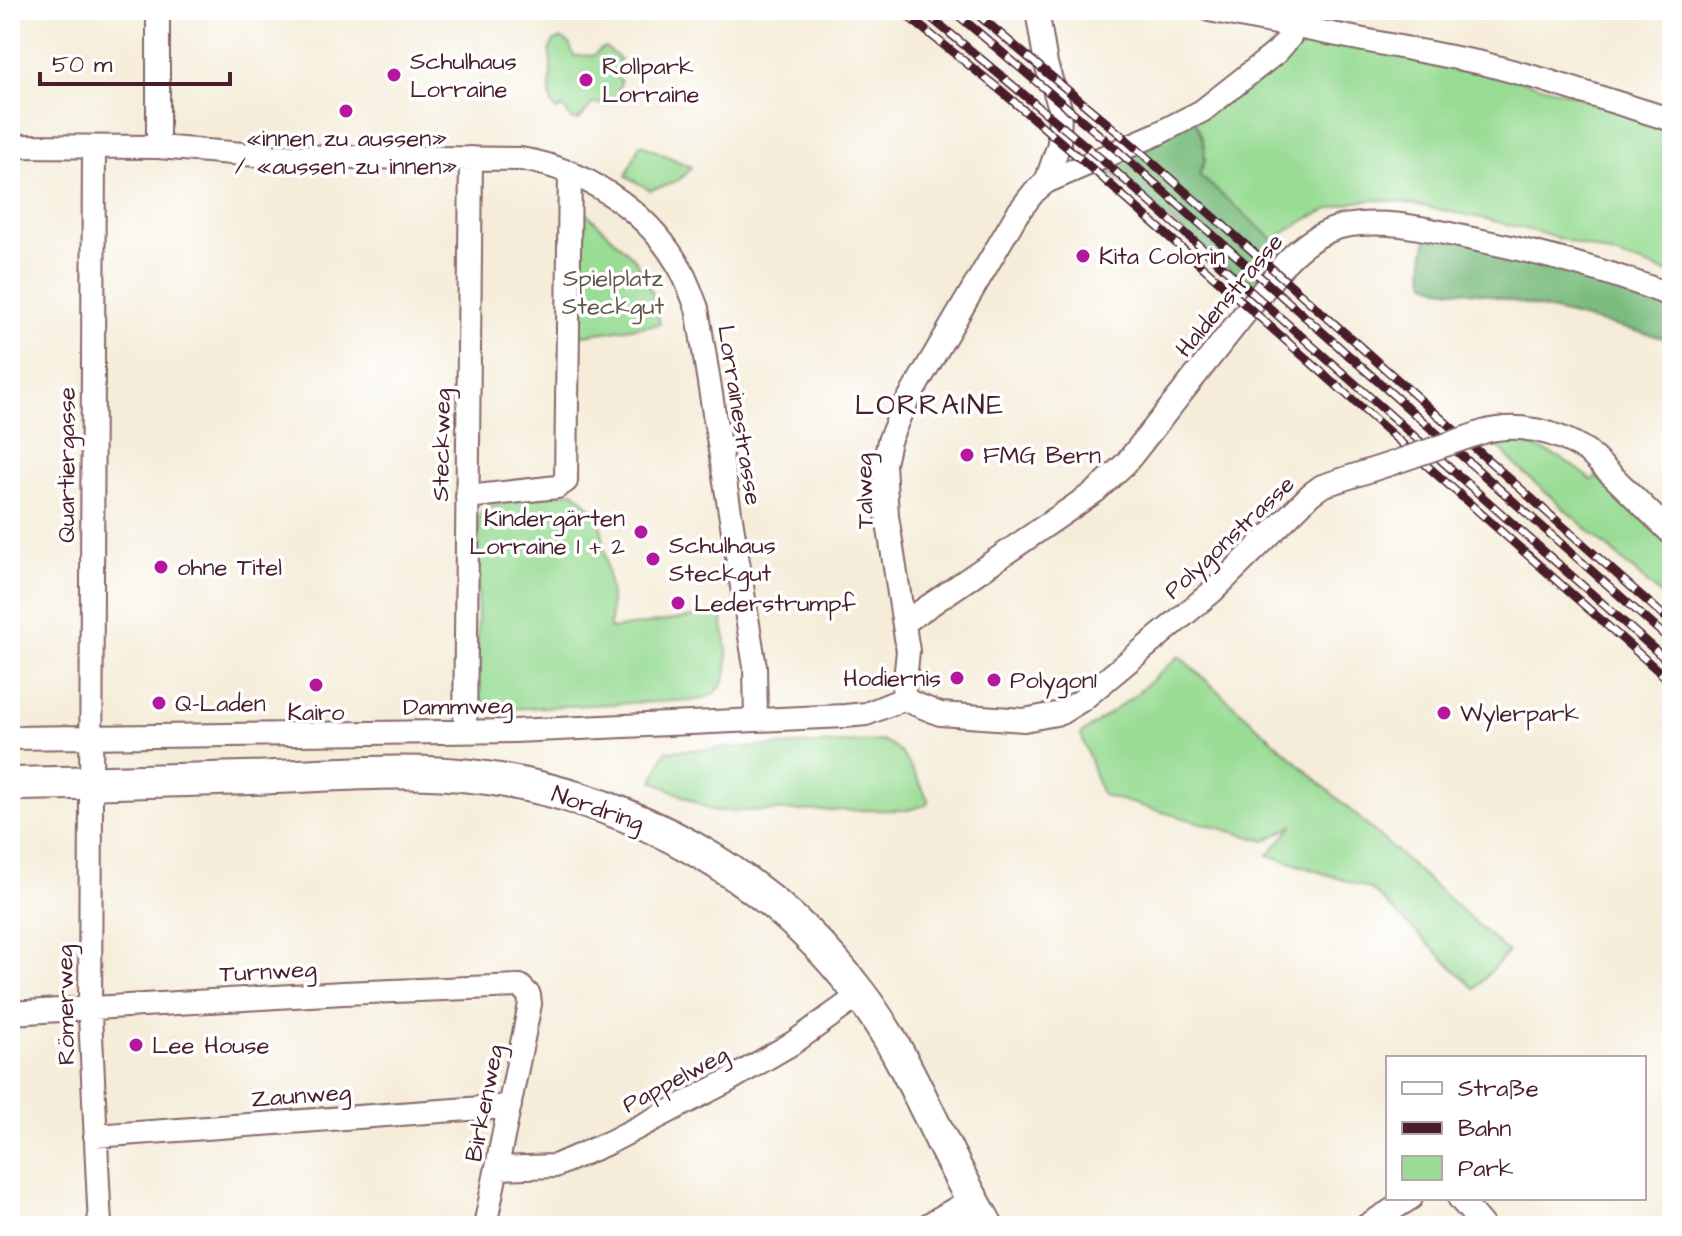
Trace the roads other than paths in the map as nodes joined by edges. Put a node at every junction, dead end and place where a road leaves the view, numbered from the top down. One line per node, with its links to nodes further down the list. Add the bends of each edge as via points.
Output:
1 (158, 10): 8 (street)
2 (1037, 10): 11 (street, Talweg, via 1060,108 1059,144)
3 (1209, 10): 4 (street)
4 (1292, 26): 5 (street, via 1482,63); 11 (street, Talweg, via 1277,52 1202,111)
5 (1672, 120)
6 (10, 146): 7 (street, Lorrainestrasse)
7 (94, 147): 8 (street, Lorrainestrasse); 19 (street, Quartiergasse)
8 (158, 147): 9 (street, Lorrainestrasse, via 269,156)
9 (471, 158): 10 (street, Lorrainestrasse, via 521,159); 13 (street, Steckweg)
10 (570, 172): 13 (street, via 566,481 557,487); 17 (street, Lorrainestrasse, via 627,207 649,228 675,259 697,308 755,667)
11 (1046, 182): 15 (street, Talweg, via 1017,214 889,441 885,488)
12 (1672, 296): 15 (street, Haldenstrasse, via 1598,269 1451,234 1399,225 1338,228 1302,246 1285,263 1156,429 1096,491)
13 (467, 497): 18 (street, Steckweg)
14 (1672, 534): 16 (street, Polygonstrasse, bridge, via 1576,444 1521,427 1500,427 1322,486 1213,591 1061,713 1024,720 959,717)
15 (904, 623): 16 (street, Talweg, via 908,651)
16 (903, 699): 17 (street, Dammweg, via 866,714)
17 (756, 720): 18 (street, Dammweg)
18 (465, 731): 19 (street, Dammweg)
19 (90, 737): 20 (street, Dammweg); 21 (street, Quartiergasse)
20 (10, 738)
21 (90, 783): 22 (main road, Nordring); 24 (main road, Nordring, via 435,774 487,778 567,795 656,828 746,881 811,936); 25 (street, Römerweg)
22 (10, 784)
23 (527, 991): 25 (street, Turnweg, via 513,986); 27 (street, Birkenweg, via 531,999)
24 (861, 994): 29 (street, Pappelweg, via 793,1043 610,1142 555,1166); 32 (main road, Nordring, via 896,1048)
25 (91, 1007): 26 (street, Turnweg); 28 (street, Römerweg)
26 (10, 1013)
27 (510, 1106): 28 (street, Zaunweg); 29 (street, Birkenweg)
28 (95, 1136): 33 (street, Römerweg)
29 (498, 1168): 34 (street, Birkenweg)
30 (1408, 1200): 36 (street)
31 (1461, 1200): 37 (street)
32 (980, 1213): 35 (street)
33 (100, 1226)
34 (481, 1226)
35 (926, 1226)
36 (1366, 1226)
37 (1483, 1226)

